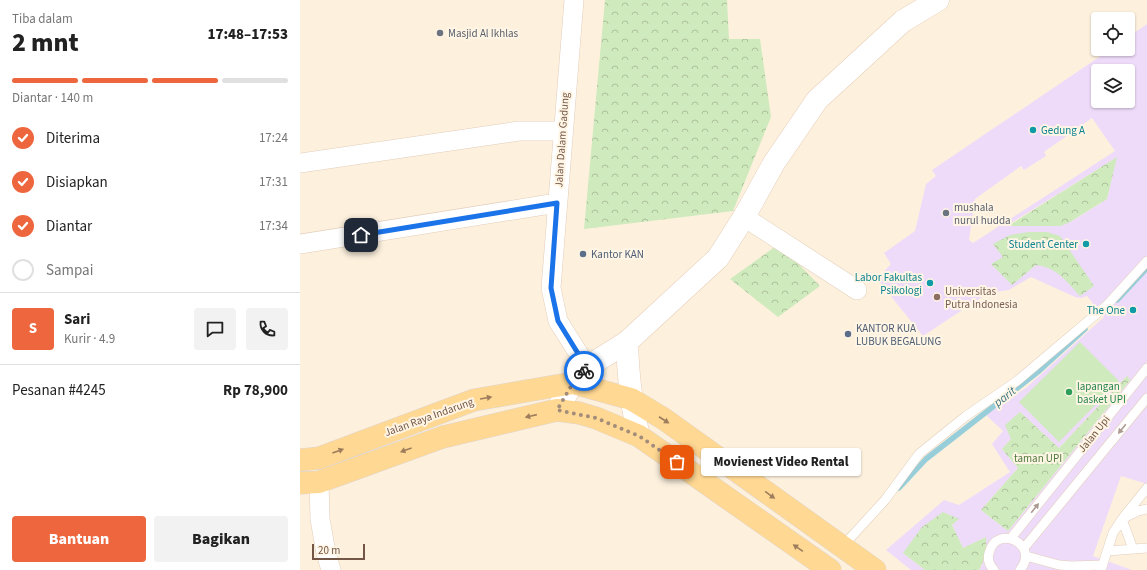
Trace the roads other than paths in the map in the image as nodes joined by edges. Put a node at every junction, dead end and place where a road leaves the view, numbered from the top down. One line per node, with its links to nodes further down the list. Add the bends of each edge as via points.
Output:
1 (574, 0): 3 (street, Jalan Dalam Gadung)
2 (938, 0): 6 (main road, via 903,21 817,100 774,163)
3 (563, 131): 4 (street, via 519,131); 5 (street, Jalan Dalam Gadung)
4 (300, 163)
5 (557, 203): 7 (street); 12 (street, Jalan Dalam Gadung, via 551,288 558,321)
6 (744, 217): 9 (street); 10 (main road, via 718,258)
7 (300, 244)
8 (1147, 260): 23 (lane, via 1107,305 1017,380 966,416 919,454 885,500)
9 (857, 290)
10 (627, 342): 12 (main road); 14 (main road)
11 (1147, 368): 22 (lane, Jalan Upi, one-way to 11)
12 (580, 375): 14 (main road, Jalan Raya Indarung); 15 (main road); 17 (main road, Jalan Raya Indarung, one-way to 12, via 319,458 474,400)
13 (1147, 398): 27 (lane, Jalan Upi, one-way to 27)
14 (631, 399): 16 (main road); 23 (main road, Jalan Raya Indarung, one-way to 23, via 664,419)
15 (557, 410): 16 (main road, Jalan Raya Indarung, via 596,418); 18 (main road, Jalan Raya Indarung, one-way to 18, via 443,437)
16 (639, 436): 31 (main road, Jalan Raya Indarung, one-way to 16)
17 (300, 460)
18 (310, 483): 30 (street)
19 (1147, 488): 21 (lane)
20 (1147, 509): 21 (lane)
21 (1122, 519): 25 (lane); 26 (lane, via 1113,533)
22 (1011, 538): 27 (lane, via 1018,542); 28 (lane, via 1002,538 995,542 988,557)
23 (842, 547): 32 (main road, Jalan Raya Indarung)
24 (1147, 548): 25 (lane)
25 (1133, 549): 26 (lane)
26 (1108, 551): 29 (lane)
27 (1025, 552): 29 (lane, via 1059,565); 33 (lane, Jalan Upi, via 1024,565)
28 (989, 568)
29 (1102, 568)
30 (331, 570)
31 (830, 570)
32 (875, 570)
33 (1020, 570)

